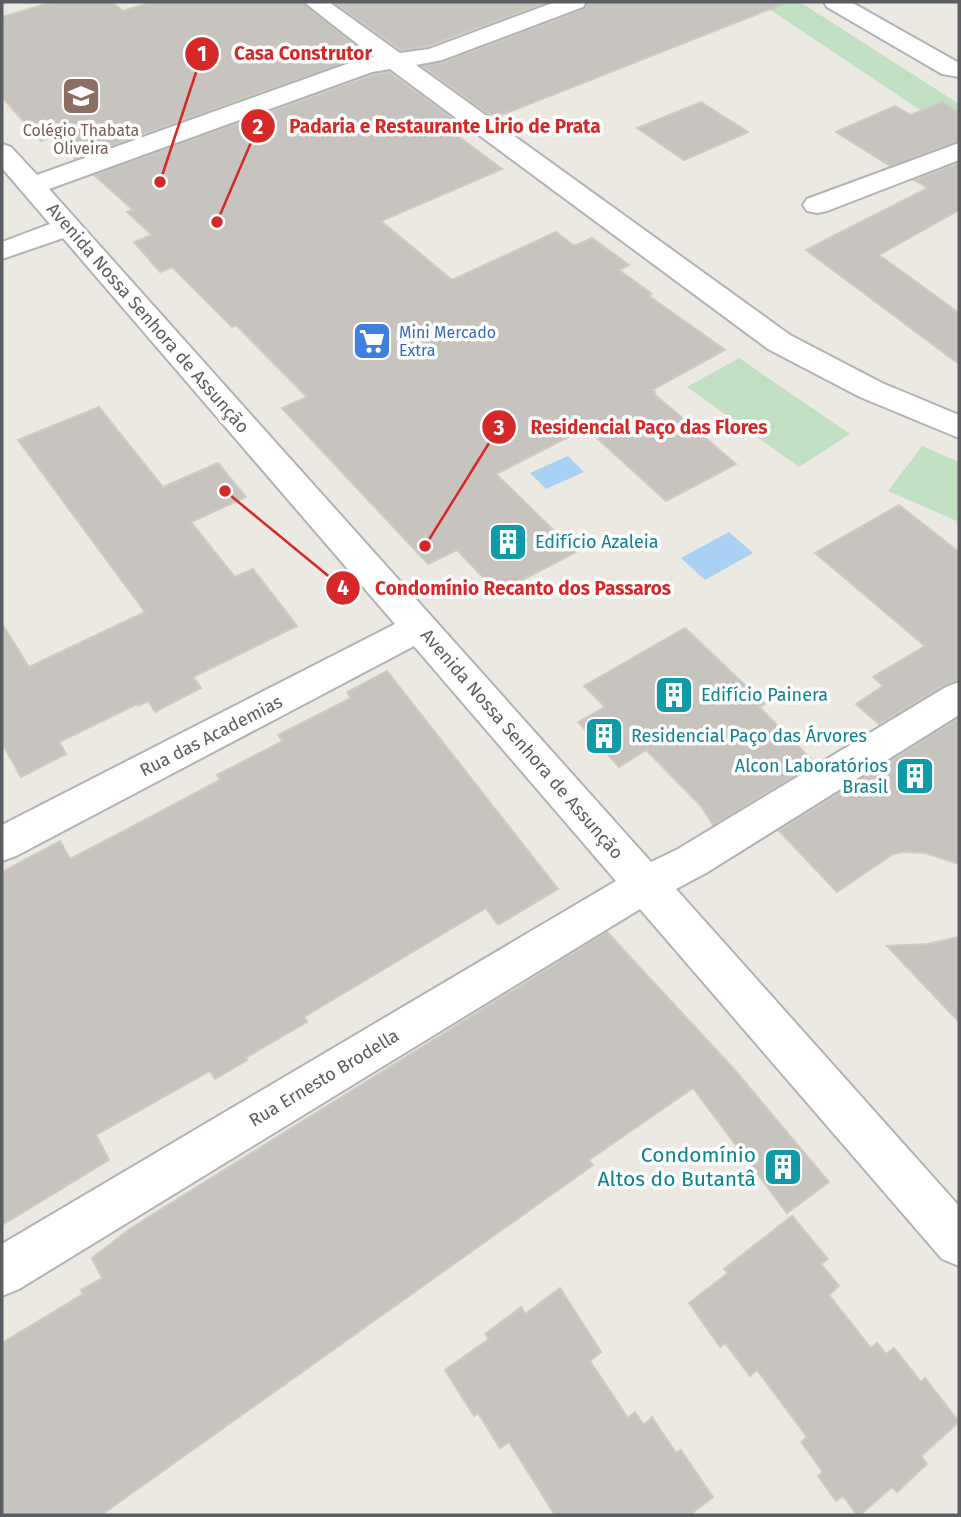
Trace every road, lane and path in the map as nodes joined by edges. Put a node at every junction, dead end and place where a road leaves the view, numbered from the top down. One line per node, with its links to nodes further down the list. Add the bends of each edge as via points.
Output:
1 (315, 2): 4 (street)
2 (575, 2): 4 (street, via 435,55)
3 (835, 2): 5 (street)
4 (397, 60): 8 (street, via 367,65); 12 (street, via 779,342 871,390)
5 (956, 72)
6 (959, 151): 9 (street)
7 (2, 152): 8 (street, Avenida Nossa Senhora de Assunção)
8 (32, 186): 10 (street, Avenida Nossa Senhora de Assunção)
9 (817, 205)
10 (68, 227): 11 (street); 13 (street, Avenida Nossa Senhora de Assunção)
11 (2, 251)
12 (959, 427)
13 (420, 628): 15 (street, Rua das Academias); 16 (street, Avenida Nossa Senhora de Assunção)
14 (959, 697): 16 (street, Rua Ernesto Brodella, via 692,861)
15 (2, 844)
16 (646, 884): 17 (street, Avenida Nossa Senhora de Assunção); 18 (street, Rua Ernesto Brodella)
17 (959, 1242)
18 (2, 1272)

